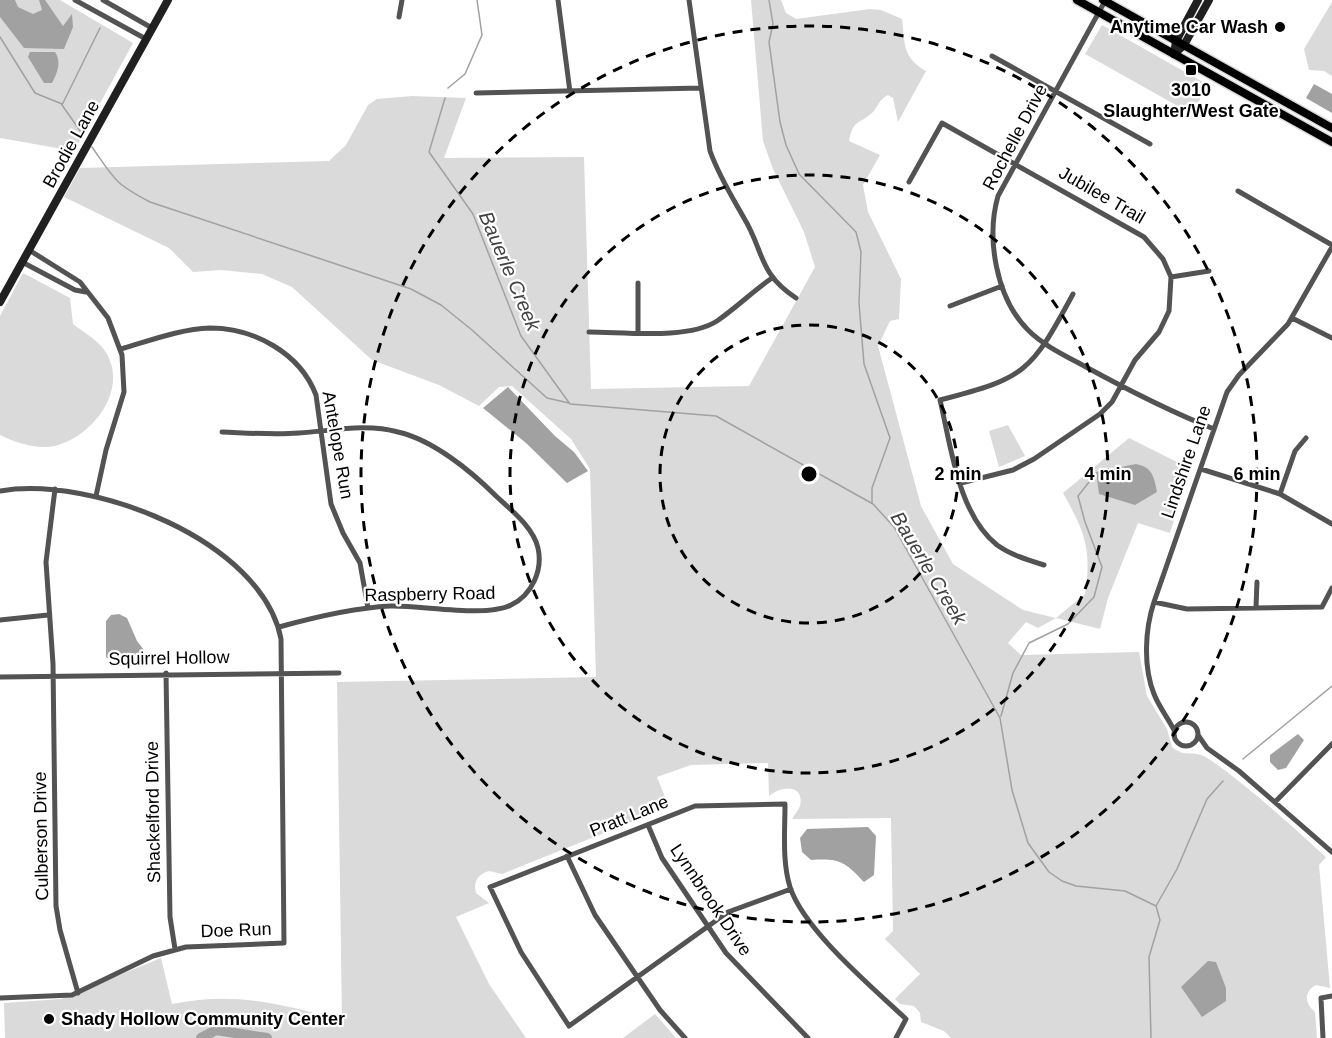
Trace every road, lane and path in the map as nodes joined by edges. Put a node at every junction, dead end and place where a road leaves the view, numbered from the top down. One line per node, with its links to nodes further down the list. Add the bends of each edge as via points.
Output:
1 (75, 0): 14 (street)
2 (103, 0): 13 (street)
3 (168, 0): 13 (main road, Brodie Lane)
4 (402, 0): 12 (street)
5 (558, 0): 20 (street)
6 (689, 0): 18 (street)
7 (1077, 0): 11 (main road)
8 (1198, 0): 15 (main road)
9 (1209, 0): 15 (main road)
10 (1104, 1): 11 (street, Rochelle Drive); 15 (main road)
11 (1099, 12): 16 (main road); 19 (street, Rochelle Drive)
12 (399, 17)
13 (152, 28): 14 (main road, Brodie Lane)
14 (146, 39): 29 (main road, Brodie Lane)
15 (1180, 43): 16 (main road); 22 (main road)
16 (1174, 54): 23 (main road)
17 (992, 56): 19 (street)
18 (701, 88): 20 (street); 33 (street, via 710,151)
19 (1056, 91): 24 (street); 25 (street, Rochelle Drive)
20 (570, 92): 21 (street)
21 (476, 93)
22 (1332, 128)
23 (1332, 142)
24 (1150, 144)
25 (1015, 163): 26 (street, Jubilee Trail, via 942,123); 32 (street, Jubilee Trail, via 1144,237 1163,259); 35 (street, Rochelle Drive, via 998,196 993,221)
26 (909, 182)
27 (1238, 191): 28 (street)
28 (1332, 246): 41 (street, Lindshire Lane)
29 (29, 250): 30 (main road, Brodie Lane); 36 (street, via 74,276)
30 (22, 262): 36 (street); 39 (main road, Brodie Lane)
31 (1209, 271): 32 (street)
32 (1171, 277): 47 (street, via 1171,300 1165,321)
33 (772, 278): 38 (street); 43 (street, via 707,326)
34 (638, 283): 43 (street)
35 (1002, 286): 40 (street); 45 (street, Rochelle Drive, via 1020,321)
36 (86, 292): 46 (street, via 108,318)
37 (1073, 294): 45 (street)
38 (796, 298)
39 (0, 302)
40 (950, 306)
41 (1292, 318): 44 (street); 48 (street, Lindshire Lane, via 1232,383)
42 (589, 332): 43 (street)
43 (638, 332)
44 (1332, 338)
45 (1045, 345): 47 (street, Rochelle Drive); 53 (street, via 1024,368 1005,381 940,400)
46 (121, 349): 49 (street, Antelope Run, via 211,328 239,332 266,342 295,361 308,378 319,405); 57 (street, via 124,392)
47 (1120, 386): 48 (street, Rochelle Drive); 53 (street, via 1106,410 1034,459 1013,470)
48 (1214, 429): 52 (street, Lindshire Lane)
49 (322, 431): 50 (street, Raspberry Road); 64 (street, Antelope Run, via 331,504 360,563); 64 (street, Raspberry Road, via 370,428 417,438 487,487 524,523 539,550 540,564 533,586 500,609)
50 (222, 432)
51 (1306, 438): 56 (street, via 1295,451)
52 (1201, 469): 56 (street); 62 (street, Lindshire Lane)
53 (961, 483): 59 (street, via 976,523 987,536 1010,553)
54 (55, 489): 55 (street); 57 (street); 65 (street, Culberson Drive, via 46,562)
55 (0, 491)
56 (1280, 494): 58 (street)
57 (96, 496): 67 (street, via 150,513 200,540 251,582 268,603)
58 (1332, 524)
59 (1044, 566)
60 (1257, 582): 63 (street)
61 (1332, 588): 63 (street, via 1322,606)
62 (1154, 602): 63 (street, via 1187,609); 73 (street, Lindshire Lane, via 1148,634 1149,672)
63 (1256, 607)
64 (368, 608): 67 (street, Raspberry Road)
65 (48, 615): 66 (street); 71 (street, Culberson Drive)
66 (0, 620)
67 (279, 627): 68 (street)
68 (280, 672): 69 (street, Squirrel Hollow); 70 (street, Squirrel Hollow); 86 (street, Doe Run, via 284,943)
69 (166, 673): 71 (street, Squirrel Hollow); 86 (street, Shackelford Drive, via 170,917)
70 (339, 673)
71 (53, 676): 72 (street, Squirrel Hollow); 88 (street, Culberson Drive, via 57,915)
72 (0, 677)
73 (1165, 715): 74 (street, Lindshire Lane); 75 (street, Lindshire Lane)
74 (1182, 722): 75 (street); 76 (street, Lindshire Lane, via 1193,724)
75 (1174, 730): 77 (street, Lindshire Lane, via 1177,742)
76 (1198, 735): 77 (street); 79 (street, Lindshire Lane)
77 (1191, 744): 79 (street, Lindshire Lane)
78 (1332, 744): 80 (street)
79 (1208, 748): 80 (street, Lindshire Lane)
80 (1275, 802): 82 (street, Lindshire Lane)
81 (648, 825): 83 (street, Pratt Lane); 84 (street, Pratt Lane, via 701,804 785,804 785,860); 85 (street, Lynnbrook Drive, via 662,858)
82 (1332, 852)
83 (567, 856): 87 (street, via 590,905); 87 (street, Pratt Lane, via 489,887 520,952 569,1026)
84 (791, 889): 85 (street, via 741,906); 93 (street, via 815,928 906,1019)
85 (707, 926): 87 (street); 92 (street, Lynnbrook Drive, via 732,961)
86 (175, 949): 88 (street, Doe Run)
87 (637, 977): 91 (street)
88 (78, 993): 90 (street, Doe Run)
89 (1332, 996): 94 (street, via 1321,998)
90 (0, 998)
91 (685, 1038)
92 (808, 1038)
93 (896, 1038)
94 (1323, 1038)

